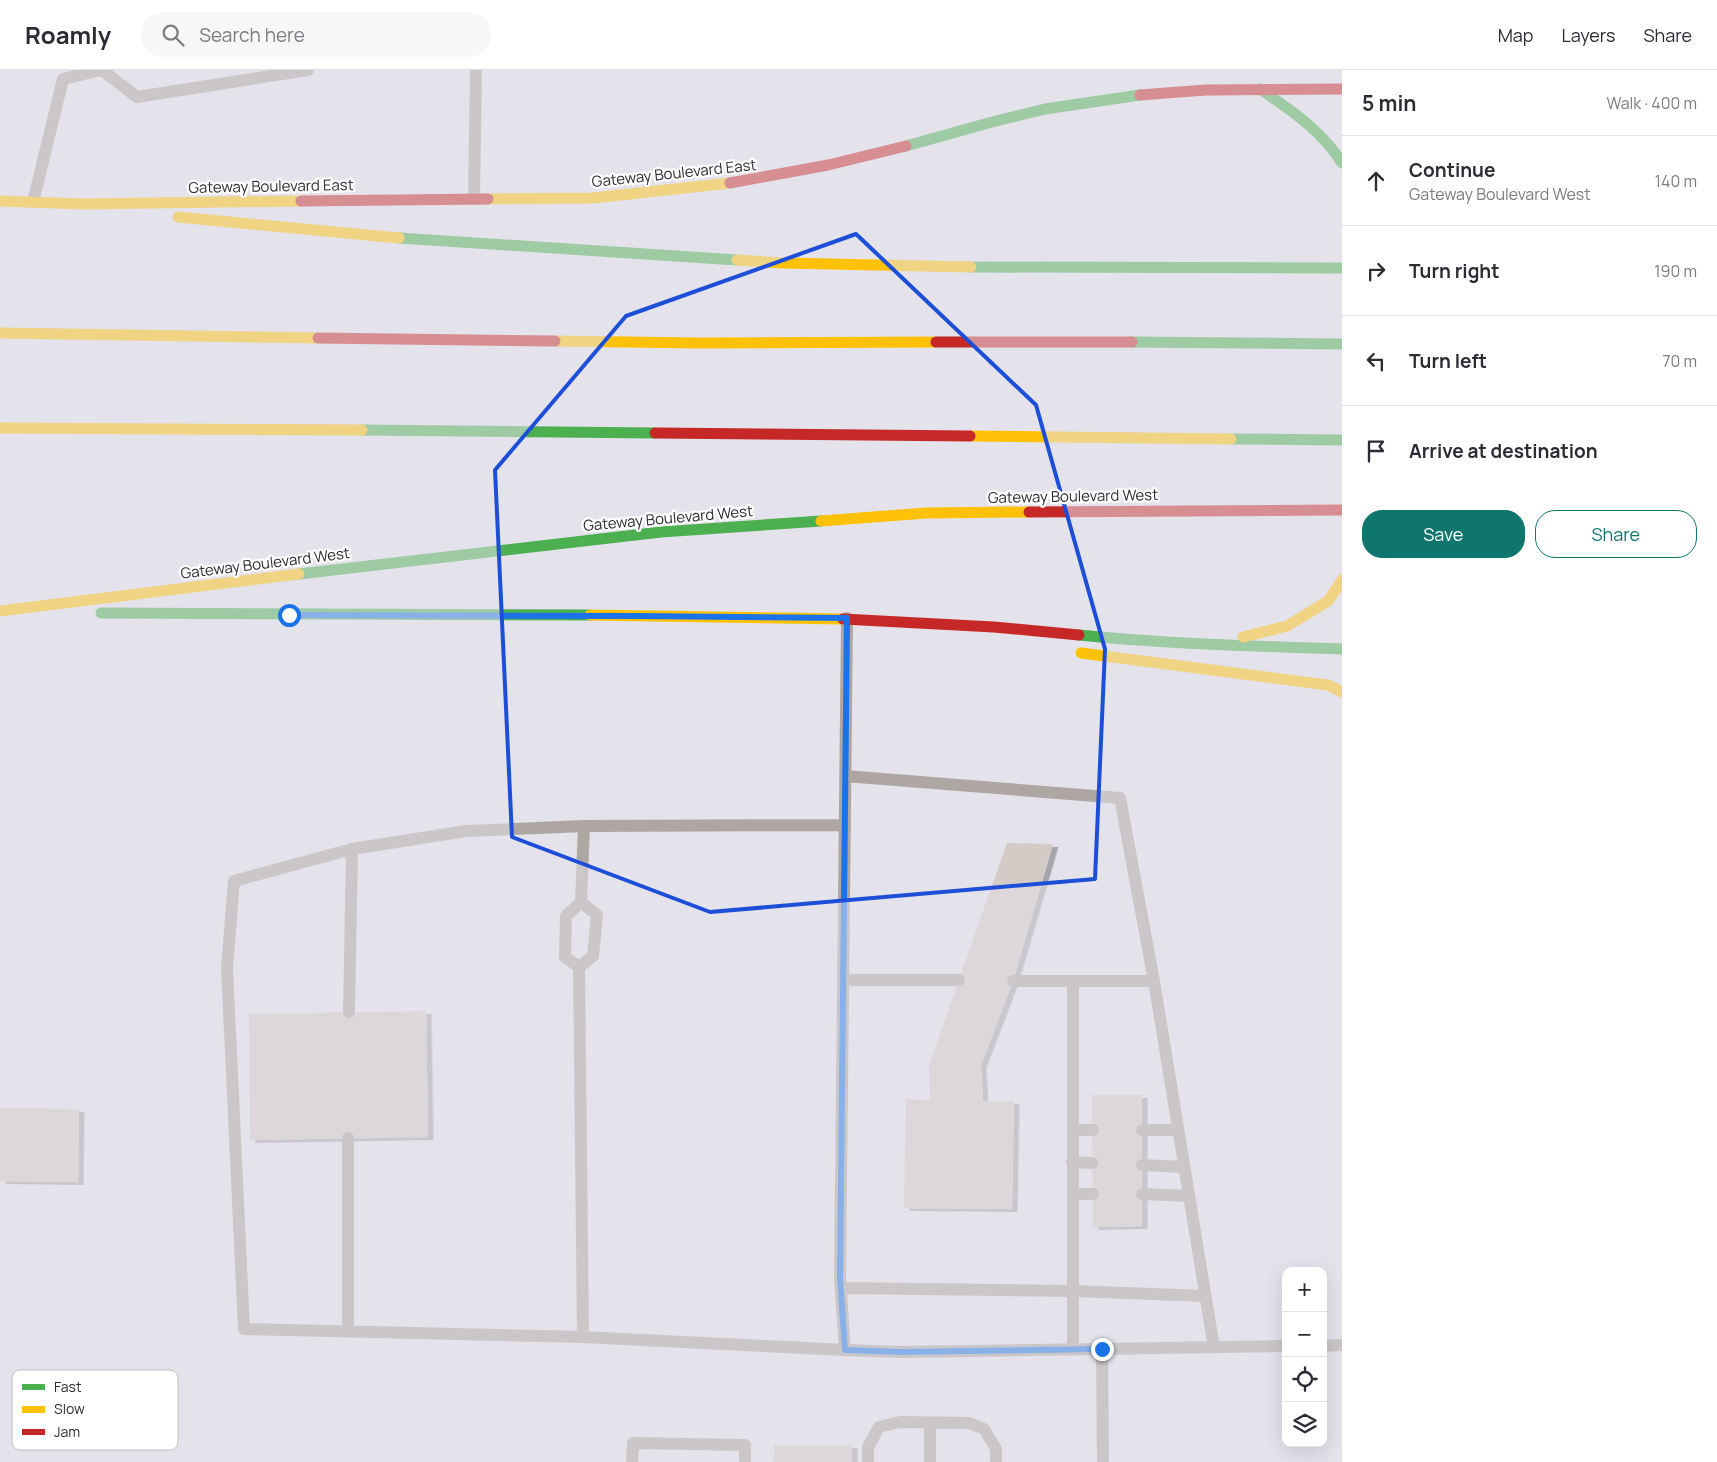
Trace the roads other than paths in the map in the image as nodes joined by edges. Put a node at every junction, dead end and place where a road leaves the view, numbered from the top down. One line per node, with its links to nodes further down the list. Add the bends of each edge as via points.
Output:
1 (101, 70): 2 (lane, via 137,97); 4 (lane)
2 (308, 70)
3 (476, 70): 10 (lane)
4 (65, 75): 12 (lane)
5 (1235, 80): 6 (main road)
6 (1209, 89): 7 (main road, Gateway Boulevard East); 10 (main road, Gateway Boulevard East, via 1070,104 861,158 773,176 593,198)
7 (1260, 89): 8 (main road, Gateway Boulevard East); 9 (main road, via 1305,121 1337,153)
8 (1342, 89)
9 (1342, 163)
10 (474, 199): 13 (main road, Gateway Boulevard East)
11 (0, 201): 12 (main road, Gateway Boulevard East)
12 (32, 202): 13 (main road, Gateway Boulevard East)
13 (83, 204): 14 (main road, via 249,225 452,243 782,264)
14 (1342, 268)
15 (0, 333): 16 (main road, via 698,343)
16 (1342, 344)
17 (0, 428): 18 (main road)
18 (1342, 440)
19 (1342, 510): 21 (main road, Gateway Boulevard West, via 926,513 700,529)
20 (1342, 580): 25 (main road, via 1328,601 1287,626)
21 (0, 611): 22 (main road, Gateway Boulevard West)
22 (847, 618): 23 (main road, Gateway Boulevard West); 29 (lane)
23 (928, 622): 24 (main road); 25 (main road, Gateway Boulevard West)
24 (1014, 640)
25 (1210, 645): 26 (main road, Gateway Boulevard West)
26 (1342, 649)
27 (1072, 652): 28 (main road, via 1328,685)
28 (1342, 692)
29 (845, 776): 30 (lane); 39 (lane, via 1120,798)
30 (844, 825): 31 (lane); 35 (lane)
31 (584, 826): 32 (lane, via 466,831); 33 (lane)
32 (352, 849): 40 (lane); 57 (lane, via 234,881 226,968 244,1328)
33 (581, 902): 34 (lane, via 566,916 565,957); 34 (lane, via 597,915 592,956)
34 (579, 967): 58 (lane)
35 (843, 980): 36 (lane); 54 (lane)
36 (959, 980)
37 (1013, 981): 38 (lane)
38 (1073, 981): 39 (lane); 41 (lane)
39 (1154, 982): 44 (lane)
40 (349, 1012)
41 (1073, 1130): 42 (lane); 46 (lane)
42 (1092, 1130)
43 (1142, 1130): 44 (lane)
44 (1178, 1130): 49 (lane)
45 (348, 1138): 57 (lane)
46 (1072, 1162): 47 (lane); 50 (lane)
47 (1092, 1162)
48 (1142, 1166): 49 (lane)
49 (1184, 1168): 53 (lane)
50 (1073, 1194): 51 (lane); 55 (lane)
51 (1093, 1194)
52 (1142, 1194): 53 (lane)
53 (1189, 1196): 56 (lane)
54 (841, 1288): 55 (lane); 64 (lane)
55 (1073, 1291): 56 (lane); 65 (lane)
56 (1205, 1296): 62 (lane)
57 (348, 1331): 58 (lane)
58 (583, 1337): 64 (lane)
59 (1342, 1345): 61 (lane)
60 (1282, 1346): 62 (lane)
61 (1327, 1346)
62 (1214, 1348): 63 (lane)
63 (1102, 1349): 65 (lane); 72 (lane)
64 (845, 1350): 65 (lane)
65 (1073, 1350)
66 (930, 1423): 69 (lane, via 900,1422 879,1427 868,1447); 70 (lane); 71 (lane, via 969,1423 984,1430 996,1449)
67 (632, 1462): 68 (lane, via 633,1442 745,1445)
68 (745, 1462)
69 (868, 1462)
70 (930, 1462)
71 (996, 1462)
72 (1103, 1462)

